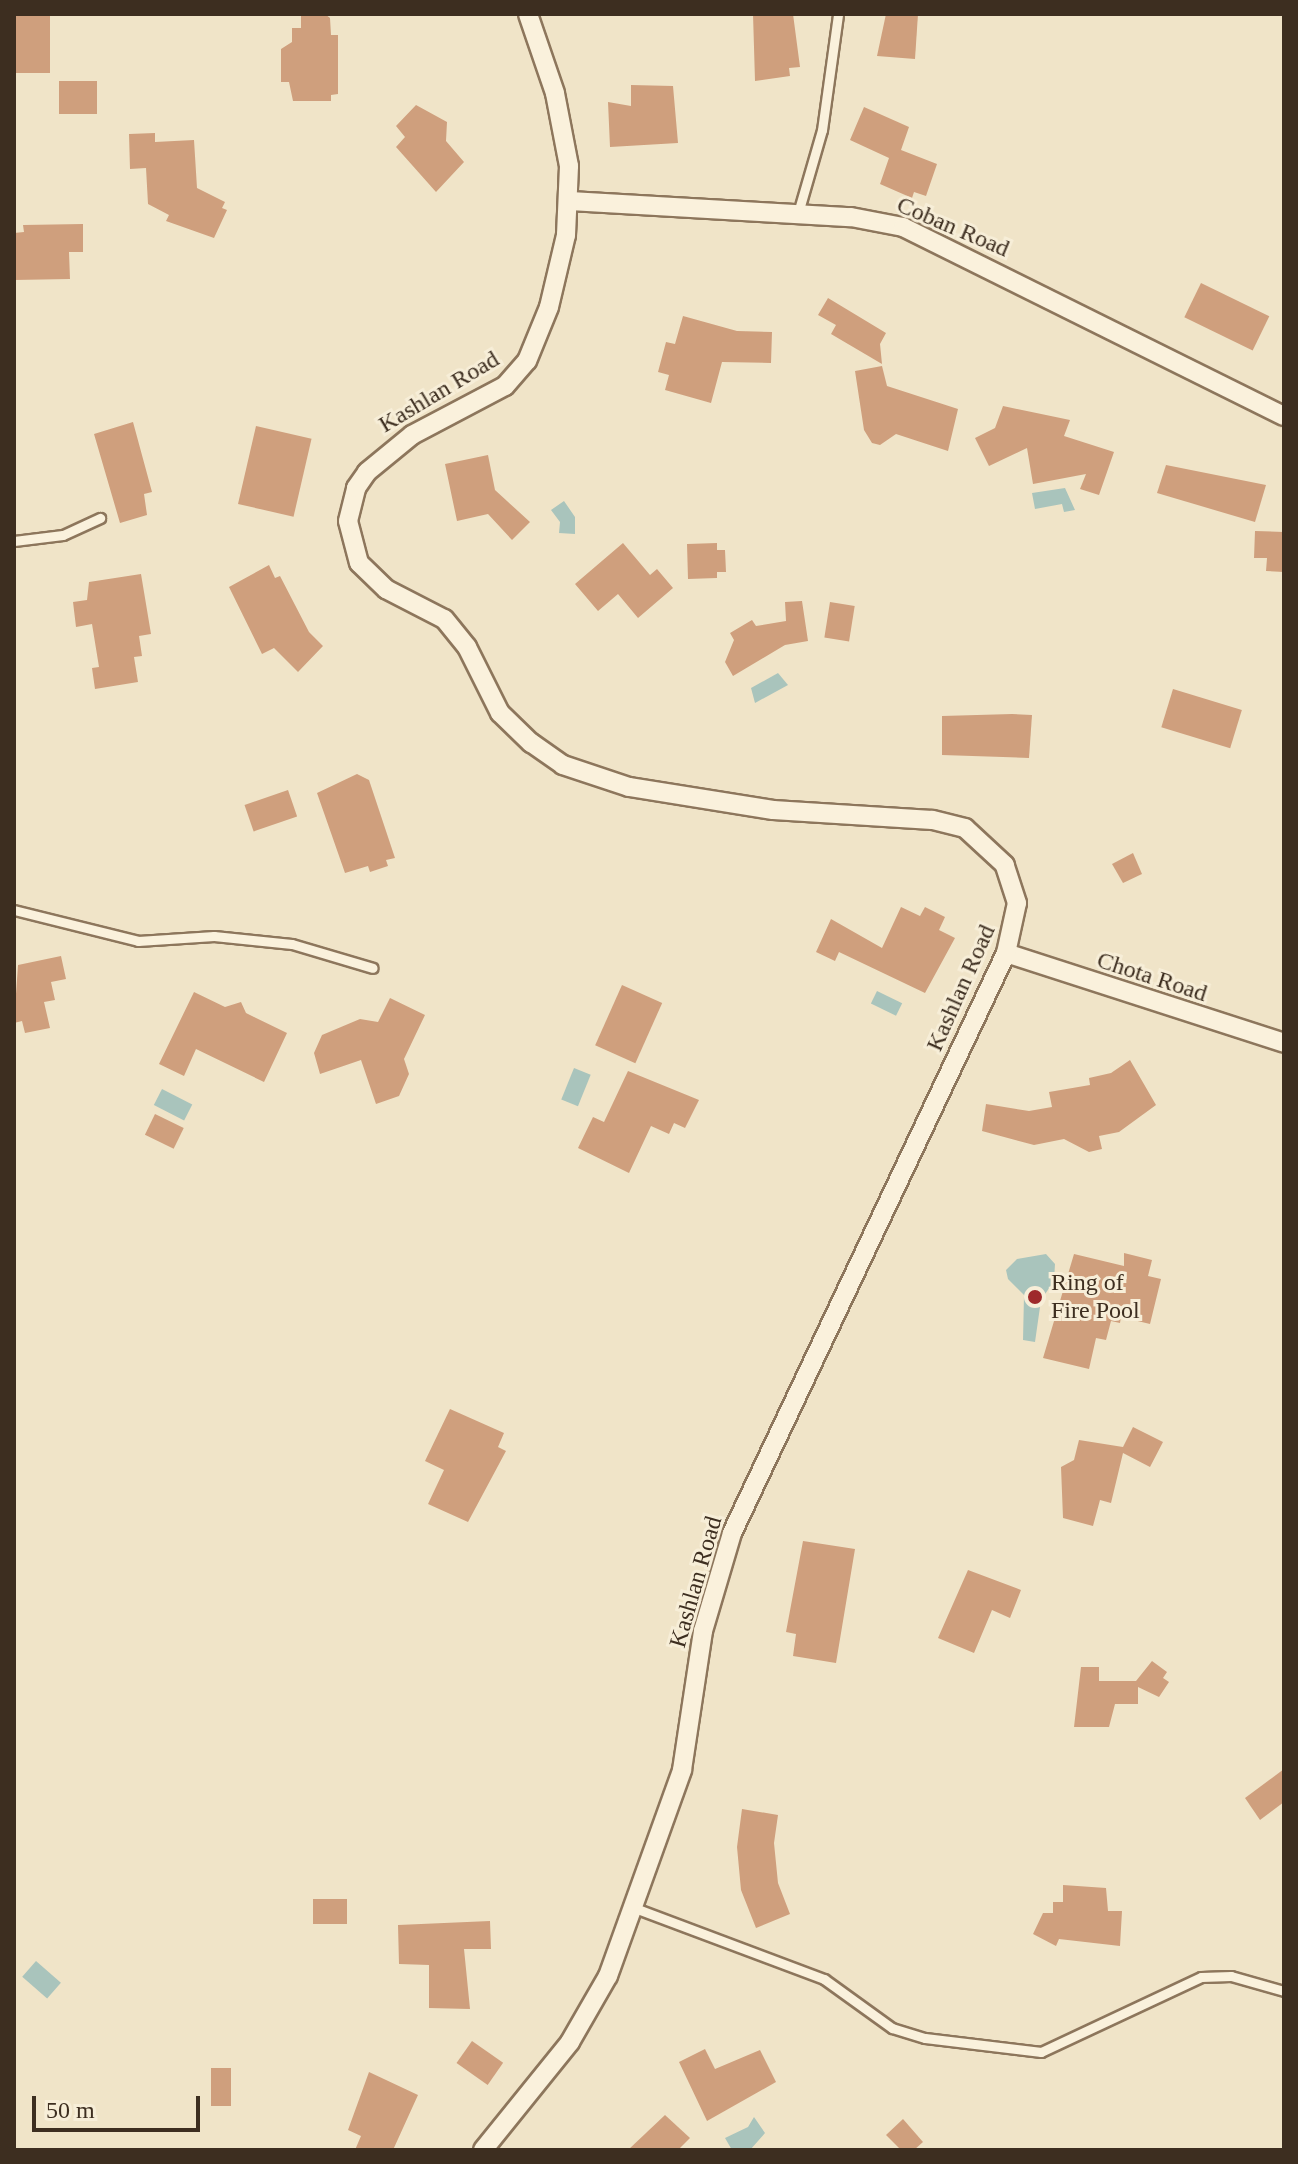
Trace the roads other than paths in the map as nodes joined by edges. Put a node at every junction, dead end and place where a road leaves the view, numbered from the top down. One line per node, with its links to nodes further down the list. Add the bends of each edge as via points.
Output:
1 (528, 14): 3 (street, Kashlan Road, via 559,110)
2 (838, 14): 4 (lane, via 822,130)
3 (570, 201): 4 (street, Coban Road); 9 (street, Kashlan Road, via 549,307 527,361 505,386 412,435 367,472 356,488 348,521 359,563 386,589 431,610 457,633 500,713 563,765 629,787 759,808 932,820 965,828 992,849 1012,879 1017,923)
4 (798, 213): 5 (street, Coban Road, via 903,227)
5 (1284, 416)
6 (100, 518): 7 (lane, via 63,535)
7 (14, 541)
8 (14, 910): 10 (lane, via 138,941 184,935 292,944)
9 (1006, 953): 11 (street, Chota Road); 12 (street, Kashlan Road, via 732,1533 703,1631 682,1770)
10 (373, 968)
11 (1284, 1043)
12 (635, 1908): 13 (lane, via 824,1979 892,2028 925,2038 1041,2052 1201,1977 1231,1976); 14 (street, Kashlan Road, via 608,1976 579,2029)
13 (1284, 1991)
14 (483, 2150)

